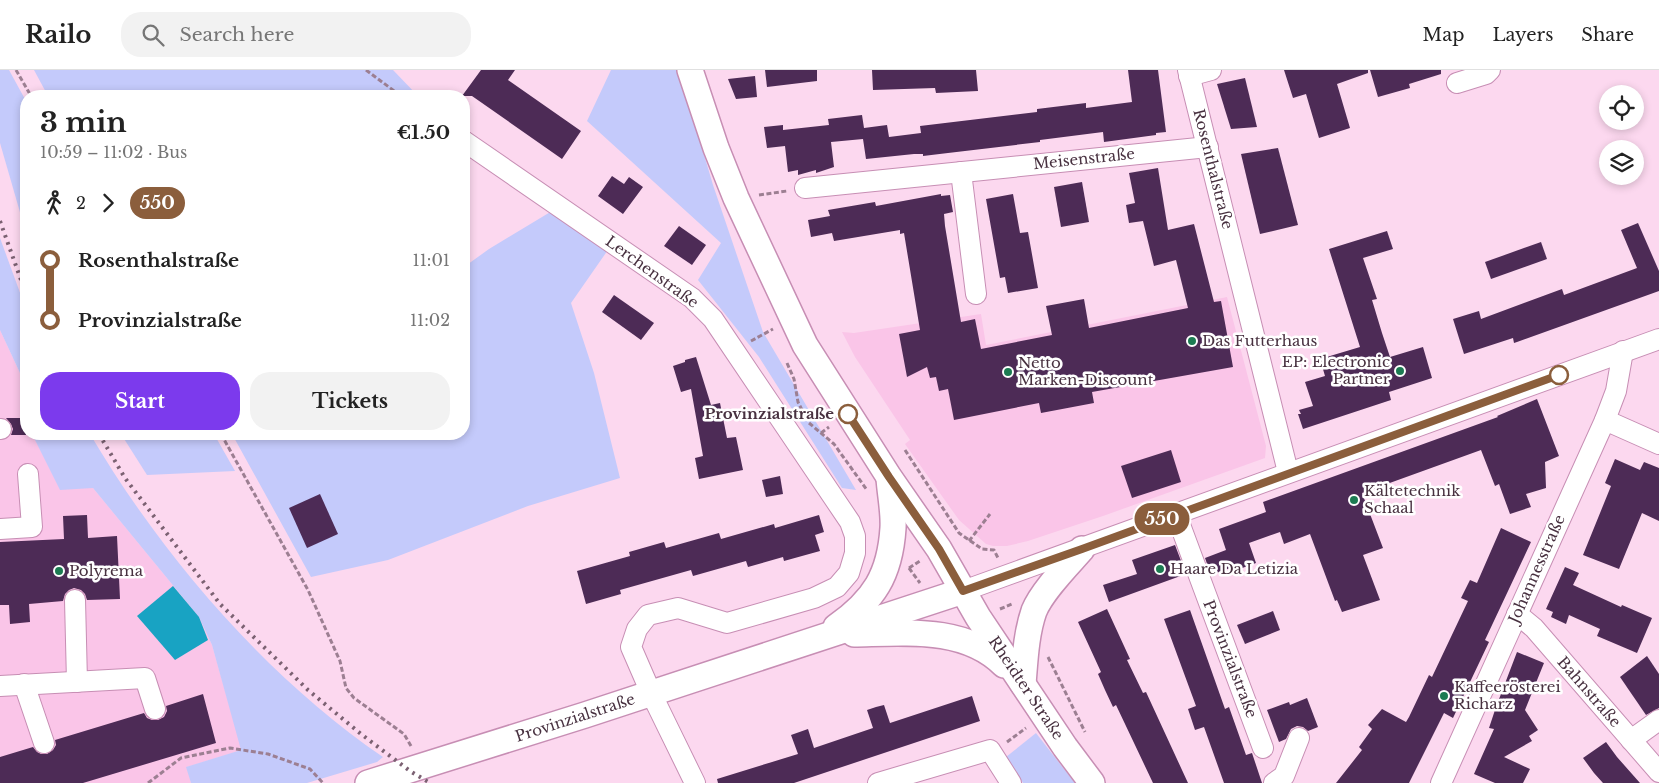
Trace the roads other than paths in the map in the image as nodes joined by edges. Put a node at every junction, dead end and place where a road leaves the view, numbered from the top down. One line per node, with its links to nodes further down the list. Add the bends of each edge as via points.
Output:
1 (690, 70): 17 (main road, Rheidter Straße, via 736,198 805,345)
2 (1211, 70): 4 (street)
3 (1490, 70): 5 (street)
4 (1189, 73): 7 (street, Rosenthalstraße)
5 (1457, 84)
6 (470, 145): 29 (street, Lerchenstraße, via 692,298 714,319 850,522 855,536 855,553 849,573 837,587 814,598 727,624 678,608 648,615 637,629 631,647)
7 (1208, 147): 8 (street, Meisenstraße); 15 (street, Rosenthalstraße)
8 (960, 172): 9 (street, Meisenstraße); 10 (street)
9 (805, 188)
10 (976, 294)
11 (1659, 339): 12 (street, Provinzialstraße)
12 (1624, 352): 13 (street, Johannesstraße, via 1616,391); 15 (street, Provinzialstraße)
13 (1605, 420): 14 (street); 23 (street, Johannesstraße)
14 (1659, 444)
15 (1288, 472): 18 (street, Provinzialstraße)
16 (28, 474): 19 (street, via 32,527)
17 (889, 477): 21 (main road, Rheidter Straße, via 939,549); 24 (main road, via 893,526 888,565 856,613)
18 (1176, 514): 20 (street, Provinzialstraße); 36 (street, Provinzialstraße)
19 (0, 529)
20 (1082, 549): 21 (street, Provinzialstraße); 27 (main road, via 1050,586 1035,610 1026,647)
21 (963, 591): 24 (main road, Provinzialstraße); 27 (main road, Rheidter Straße)
22 (75, 600): 25 (street)
23 (1517, 614): 35 (street, Bahnstraße, via 1534,628); 44 (street, Johannesstraße)
24 (826, 635): 27 (main road, via 906,633 950,636 995,657); 29 (main road, Provinzialstraße)
25 (77, 682): 26 (street); 30 (street, via 145,678)
26 (24, 684): 28 (street); 34 (street)
27 (1023, 684): 42 (main road, Rheidter Straße)
28 (0, 686)
29 (651, 693): 38 (main road, Provinzialstraße); 39 (street)
30 (155, 709)
31 (1659, 720): 35 (street)
32 (1659, 735): 35 (street)
33 (1299, 738): 43 (street, via 1284,776)
34 (44, 743)
35 (1635, 745): 37 (street, Bahnstraße)
36 (1263, 748)
37 (1659, 772)
38 (369, 783)
39 (695, 783)
40 (878, 783): 41 (street, via 990,750)
41 (1011, 783)
42 (1092, 783)
43 (1274, 783)
44 (1441, 783)

